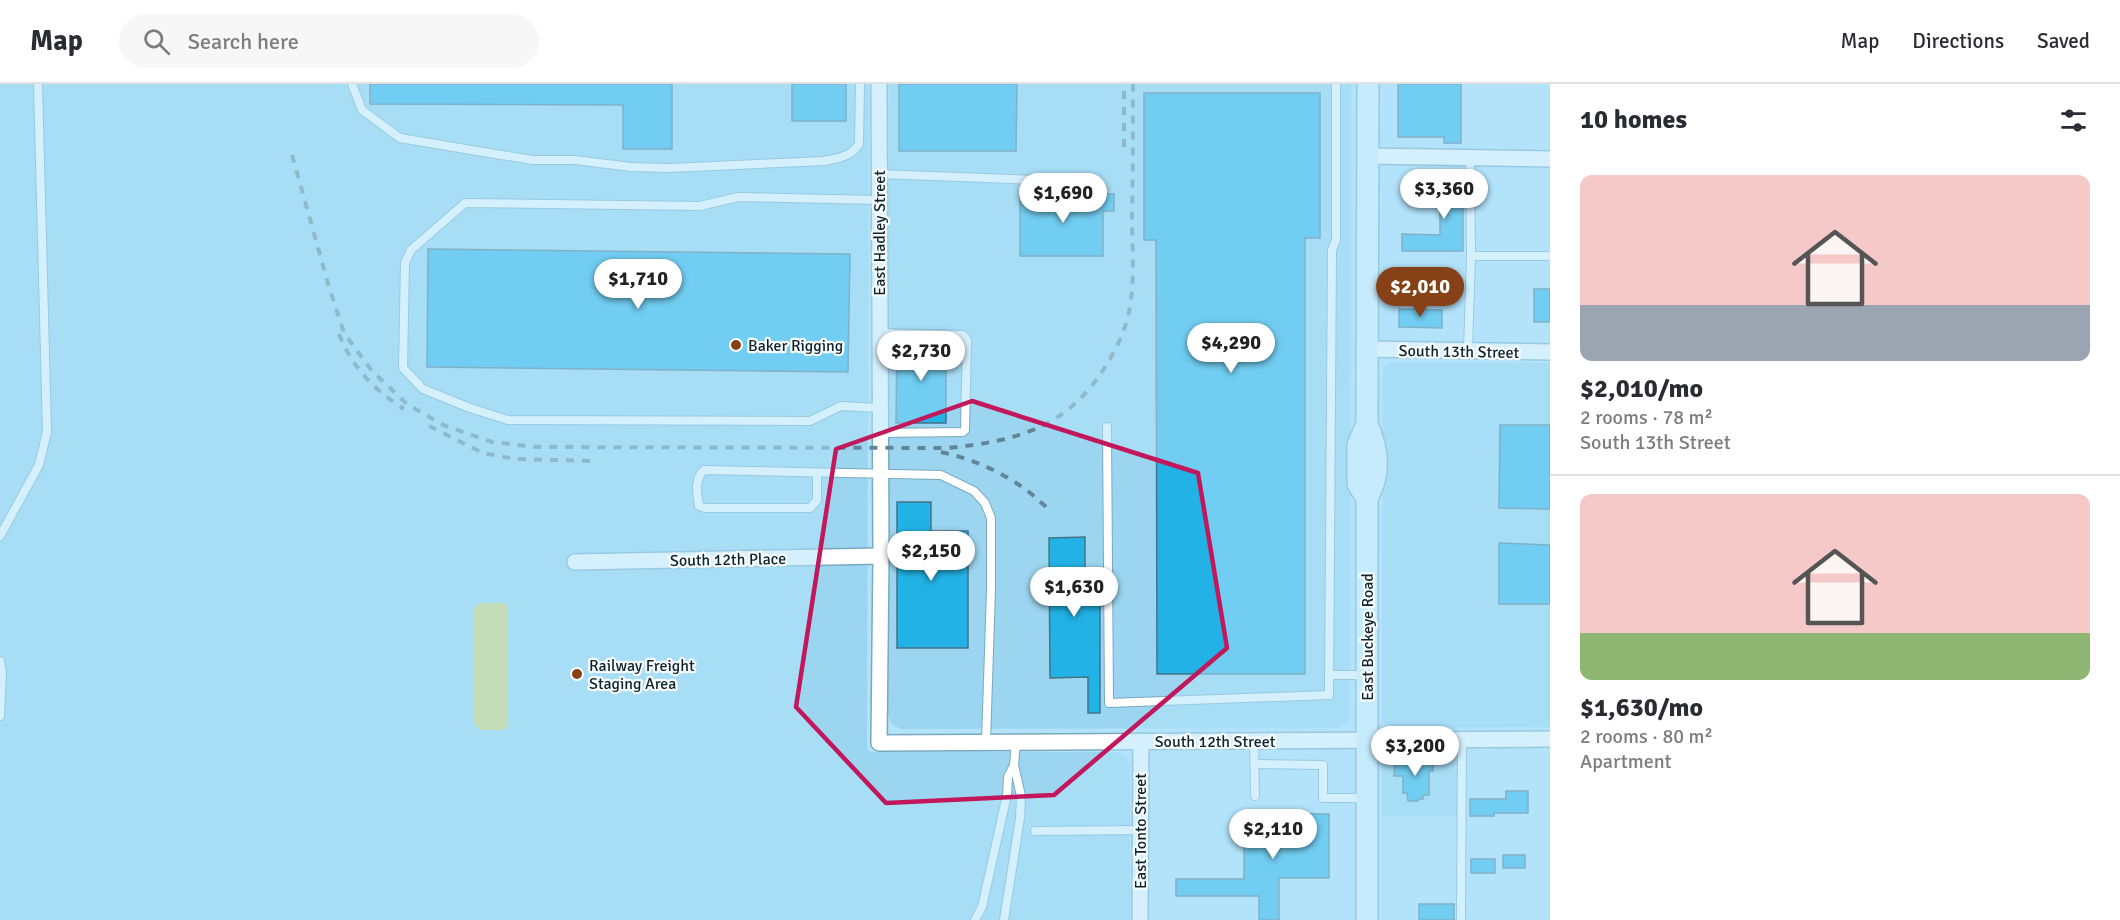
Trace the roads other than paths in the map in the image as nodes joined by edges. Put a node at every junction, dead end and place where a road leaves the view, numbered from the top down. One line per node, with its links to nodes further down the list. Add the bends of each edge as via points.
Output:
1 (38, 84): 24 (lane, via 47,432 39,465)
2 (352, 84): 3 (lane, via 362,110 400,138 533,160 669,168 844,157 859,144)
3 (860, 84)
4 (879, 84): 10 (street, East Hadley Street)
5 (1336, 84): 28 (lane)
6 (1368, 84): 7 (main road, East Buckeye Road)
7 (1368, 156): 8 (street); 16 (main road, East Buckeye Road)
8 (1470, 158): 9 (street); 13 (lane)
9 (1550, 159)
10 (879, 174): 11 (lane); 12 (street, East Hadley Street)
11 (1065, 181)
12 (879, 200): 15 (street, East Hadley Street); 19 (lane, via 738,197 700,206 465,203 411,250 405,263 403,368 423,389 508,420 810,421 841,406)
13 (1471, 256): 14 (lane); 17 (lane)
14 (1550, 256)
15 (879, 333): 19 (street, East Hadley Street); 21 (lane, via 963,335 967,340 963,432)
16 (1367, 349): 17 (street, South 13th Street); 29 (main road, East Buckeye Road, via 1367,424 1376,446 1376,483 1367,498)
17 (1468, 351): 18 (street, South 13th Street)
18 (1550, 352)
19 (879, 408): 21 (street, East Hadley Street)
20 (1107, 427): 28 (lane, via 1109,703 1329,695)
21 (879, 433): 23 (street, East Hadley Street)
22 (817, 474): 22 (lane, via 704,470 696,491 699,506 810,508 817,500); 23 (lane)
23 (880, 474): 25 (street, East Hadley Street); 36 (lane, via 941,475 974,491 991,518)
24 (0, 536)
25 (881, 556): 26 (street, South 12th Place); 38 (street, East Hadley Street)
26 (574, 562)
27 (0, 661): 30 (lane)
28 (1329, 675): 29 (lane)
29 (1367, 675): 33 (main road, East Buckeye Road)
30 (0, 716)
31 (1462, 739): 32 (street, South 12th Street); 33 (street, South 12th Street); 49 (lane)
32 (1550, 739)
33 (1367, 740): 35 (street, South 12th Street); 42 (main road, East Buckeye Road)
34 (1141, 741): 35 (street, South 12th Street); 37 (street, South 12th Street); 43 (street, East Tonto Street)
35 (1254, 741): 39 (lane)
36 (986, 742): 37 (street, South 12th Street); 38 (street, South 12th Street)
37 (1016, 742): 40 (lane)
38 (879, 743)
39 (1255, 764): 41 (lane); 42 (lane, via 1323,765 1323,798)
40 (1014, 765): 45 (lane, via 1008,777 982,907); 46 (lane, via 1021,796 1020,818)
41 (1255, 796)
42 (1367, 798): 48 (main road, East Buckeye Road)
43 (1140, 830): 44 (lane); 47 (street, East Tonto Street)
44 (1035, 831)
45 (975, 920)
46 (1004, 920)
47 (1140, 920)
48 (1367, 920)
49 (1461, 920)

